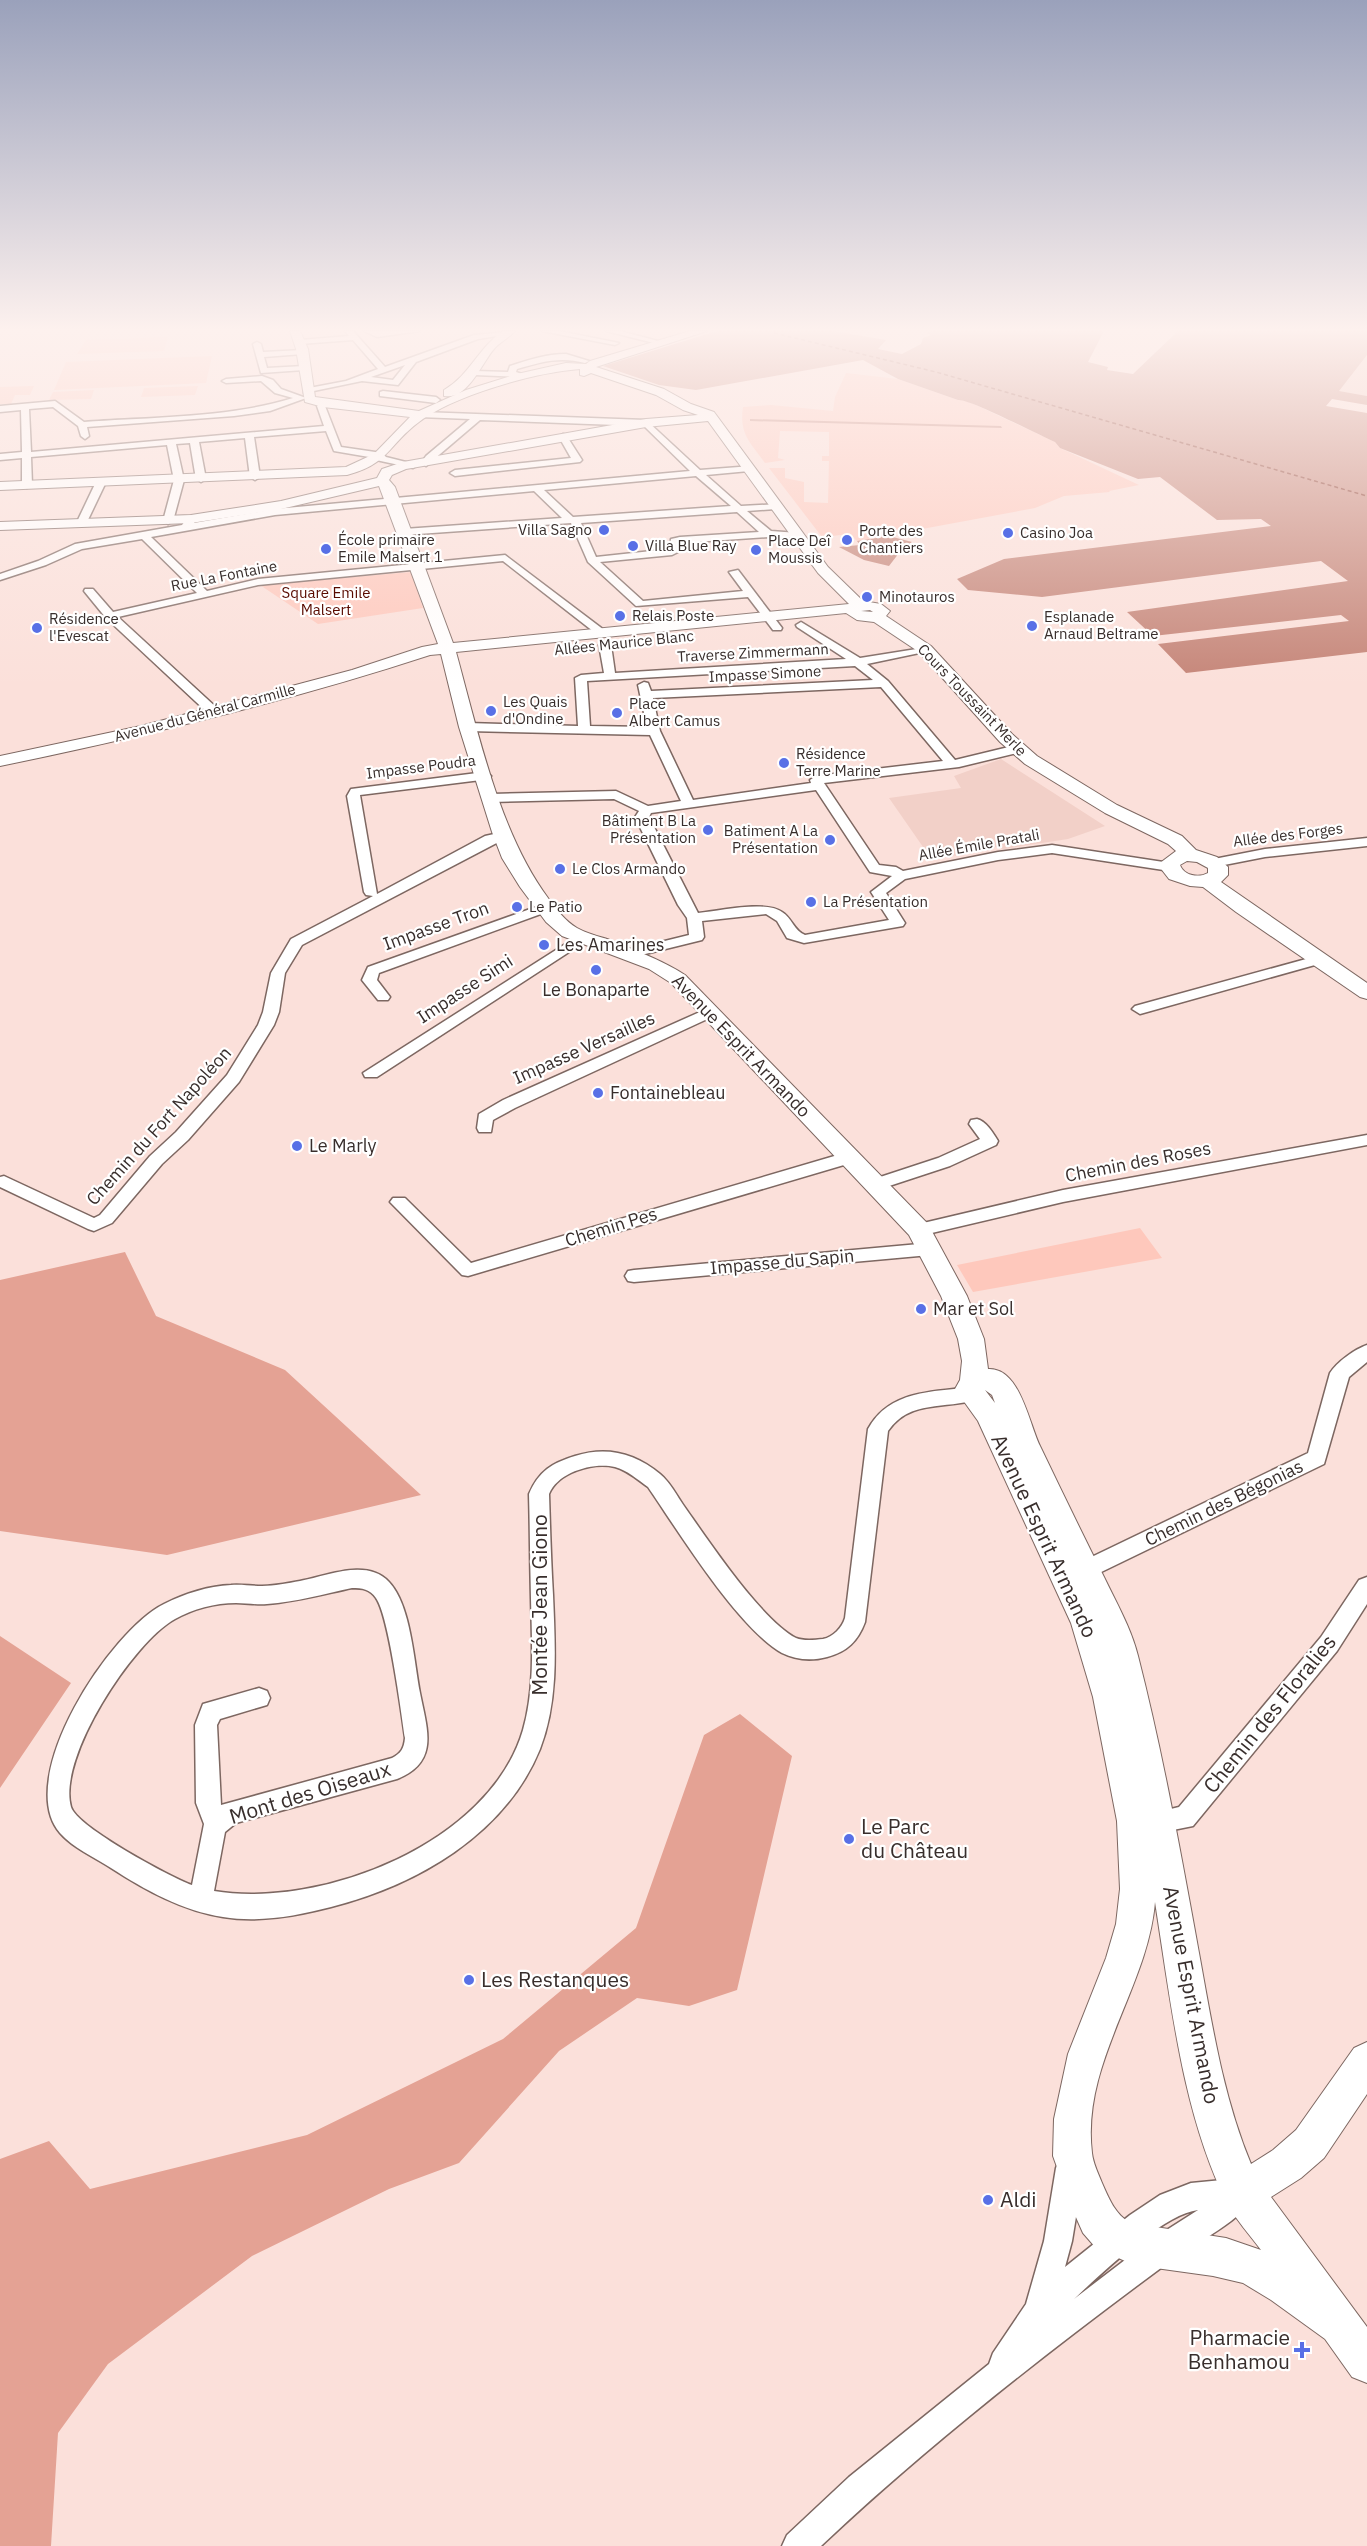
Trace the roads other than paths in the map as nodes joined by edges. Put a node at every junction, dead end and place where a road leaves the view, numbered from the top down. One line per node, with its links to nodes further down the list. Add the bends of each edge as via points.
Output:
1 (26, 450): 13 (street)
2 (81, 450): 13 (street)
3 (173, 450): 22 (street)
4 (196, 450): 21 (street)
5 (251, 450): 20 (street)
6 (341, 450): 15 (street)
7 (386, 450): 15 (street)
8 (439, 450): 17 (street)
9 (492, 450): 16 (street)
10 (571, 450): 25 (street, via 577,460)
11 (674, 450): 19 (street)
12 (730, 450): 18 (street, Cours Toussaint Merle)
13 (26, 455): 14 (street); 26 (street)
14 (0, 457)
15 (380, 457): 17 (street); 20 (street, via 357,469 328,474)
16 (445, 459): 17 (street); 25 (street)
17 (419, 464): 24 (street, via 390,471)
18 (749, 468): 19 (street); 30 (street, Cours Toussaint Merle)
19 (698, 472): 28 (street); 31 (street)
20 (255, 477): 21 (street)
21 (201, 479): 22 (street)
22 (179, 480): 23 (street); 33 (street)
23 (100, 482): 26 (street); 35 (street)
24 (382, 482): 29 (street, Avenue Esprit Armando); 34 (street)
25 (463, 483): 28 (street); 29 (street)
26 (27, 485): 27 (street)
27 (0, 486)
28 (536, 488): 32 (street)
29 (392, 501): 34 (street); 37 (street, Avenue Esprit Armando)
30 (776, 506): 31 (street); 40 (street, Cours Toussaint Merle)
31 (740, 508): 32 (street); 38 (street)
32 (573, 520): 37 (street); 41 (street)
33 (168, 521): 34 (street); 35 (street)
34 (197, 521): 39 (street)
35 (81, 524): 36 (street)
36 (0, 526)
37 (404, 532): 42 (street, Avenue Esprit Armando)
38 (768, 534): 40 (street); 41 (street, via 675,541 672,552)
39 (147, 535): 44 (street, via 79,546); 46 (street)
40 (798, 536): 48 (street, Cours Toussaint Merle, via 823,570)
41 (592, 560): 47 (street, via 640,604)
42 (417, 567): 46 (street, Rue La Fontaine, via 258,582); 52 (street, Rue La Fontaine, via 505,558); 54 (street, Avenue Esprit Armando)
43 (734, 572): 47 (street)
44 (0, 577)
45 (89, 591): 49 (street)
46 (204, 594): 49 (street, Rue La Fontaine)
47 (749, 594): 50 (street)
48 (865, 612): 50 (street, Allées Maurice Blanc); 51 (street, Allées Maurice Blanc); 53 (street, Cours Toussaint Merle)
49 (110, 616): 60 (street)
50 (772, 622): 51 (street, Allées Maurice Blanc); 52 (street, Allées Maurice Blanc)
51 (801, 625): 55 (street)
52 (603, 639): 54 (street, Allées Maurice Blanc); 57 (street)
53 (925, 649): 55 (street, Traverse Zimmermann); 64 (street, Cours Toussaint Merle)
54 (449, 654): 60 (street, Avenue du Général Carmille, via 408,657); 61 (street, Avenue Esprit Armando)
55 (858, 662): 56 (street, Traverse Zimmermann); 58 (street)
56 (642, 674): 57 (street, Traverse Zimmermann); 59 (street)
57 (610, 676): 62 (street, Traverse Zimmermann, via 581,678)
58 (884, 683): 59 (street, Impasse Simone); 66 (street)
59 (646, 695): 63 (street)
60 (214, 712): 65 (street, Avenue du Général Carmille)
61 (468, 727): 62 (street); 67 (street, Avenue Esprit Armando)
62 (584, 730): 63 (street)
63 (654, 731): 70 (street)
64 (1017, 749): 66 (street); 74 (street, Cours Toussaint Merle, via 1078,791 1175,840)
65 (0, 761)
66 (951, 763): 68 (street, via 816,780)
67 (485, 776): 69 (street, Avenue Esprit Armando); 78 (street, Impasse Poudra, via 356,792 353,796)
68 (819, 786): 70 (street); 77 (street, Allée Émile Pratali, via 875,869 891,870)
69 (492, 798): 71 (street, via 616,795); 72 (street, Avenue Esprit Armando)
70 (689, 804): 71 (street)
71 (646, 810): 80 (street, via 642,817)
72 (503, 836): 79 (street, Avenue Esprit Armando, via 512,858); 93 (street, Chemin du Fort Napoléon, via 490,839 296,942 279,973 266,1025 232,1078 106,1219 94,1225)
73 (1367, 842): 76 (street, Allée des Forges, via 1265,853)
74 (1190, 855): 75 (street, via 1173,860); 76 (street, via 1203,857)
75 (1170, 867): 76 (street, via 1184,879); 77 (street, Allée Émile Pratali, via 1052,849)
76 (1211, 872): 83 (street)
77 (901, 876): 80 (street, Allée Émile Pratali, via 878,892 898,922 804,939 792,935 783,917 766,910)
78 (371, 892)
79 (544, 908): 81 (street, Avenue Esprit Armando, via 559,926); 85 (street, Impasse Tron, via 373,970 369,980)
80 (694, 918): 82 (street, via 697,937)
81 (581, 938): 82 (street, Avenue Esprit Armando); 88 (street, Impasse Simi)
82 (629, 954): 87 (street, Avenue Esprit Armando, via 668,971)
83 (1317, 960): 84 (street); 86 (street)
84 (1367, 993)
85 (383, 998)
86 (1140, 1009)
87 (711, 1012): 90 (street, Impasse Versailles, via 509,1104 485,1118); 92 (street, Avenue Esprit Armando)
88 (371, 1072)
89 (977, 1124): 94 (street, via 990,1141 944,1162)
90 (485, 1128)
91 (1367, 1140): 96 (street, Chemin des Roses, via 1063,1196)
92 (848, 1158): 94 (street, Avenue Esprit Armando); 95 (street, Chemin Pes, via 468,1270)
93 (4, 1182)
94 (874, 1185): 96 (street, Avenue Esprit Armando)
95 (399, 1202)
96 (924, 1240): 97 (street, Impasse du Sapin); 99 (street, Avenue Esprit Armando, via 954,1296 971,1339 975,1361)
97 (634, 1276)
98 (1367, 1352): 100 (street, Chemin des Bégonias, via 1340,1373 1317,1458)
99 (973, 1387): 100 (street, Avenue Esprit Armando, via 992,1379 1004,1389 1021,1436); 106 (street, Montée Jean Giono, via 902,1405 890,1411 878,1429 857,1617 850,1633 837,1644 824,1648 793,1648 766,1627 655,1481 637,1468 605,1458 561,1469 545,1480 539,1494 544,1650 538,1720 527,1751 495,1800 430,1856 378,1882 290,1905 229,1905); 108 (street, Avenue Esprit Armando, via 1092,1636 1110,1700 1138,1845 1134,1930 1078,2081)
100 (1085, 1570): 104 (street, Avenue Esprit Armando, via 1122,1653)
101 (1367, 1586): 104 (street, Chemin des Floralies, via 1329,1644 1185,1818)
102 (102, 1682): 105 (street, Mont des Oiseaux, via 143,1631 182,1605 229,1594 262,1596 352,1579 367,1578 380,1585 394,1613 417,1752 397,1767 230,1813); 106 (street, Montée Jean Giono, via 65,1752 58,1806 74,1830 138,1872)
103 (259, 1698): 105 (street, Mont des Oiseaux, via 211,1712 206,1725 208,1803)
104 (1158, 1822): 109 (street, Avenue Esprit Armando, via 1201,2064 1223,2143)
105 (216, 1824): 106 (street, Mont des Oiseaux, via 205,1884)
106 (197, 1899)
107 (1367, 2061): 109 (street, via 1310,2144)
108 (1072, 2154): 110 (street, Avenue Esprit Armando, via 1094,2212 1110,2234); 112 (street, via 1058,2241)
109 (1243, 2192): 110 (street, via 1191,2197 1170,2205); 111 (street); 113 (street, Avenue Esprit Armando)
110 (1120, 2239): 111 (street, Avenue Esprit Armando); 112 (street)
111 (1161, 2250): 113 (street, Avenue Esprit Armando, via 1226,2258 1254,2268 1294,2290); 115 (street)
112 (1039, 2311): 115 (street)
113 (1339, 2324): 114 (street, Avenue Esprit Armando)
114 (1367, 2362)
115 (995, 2378): 116 (street, via 860,2488)
116 (798, 2546)

